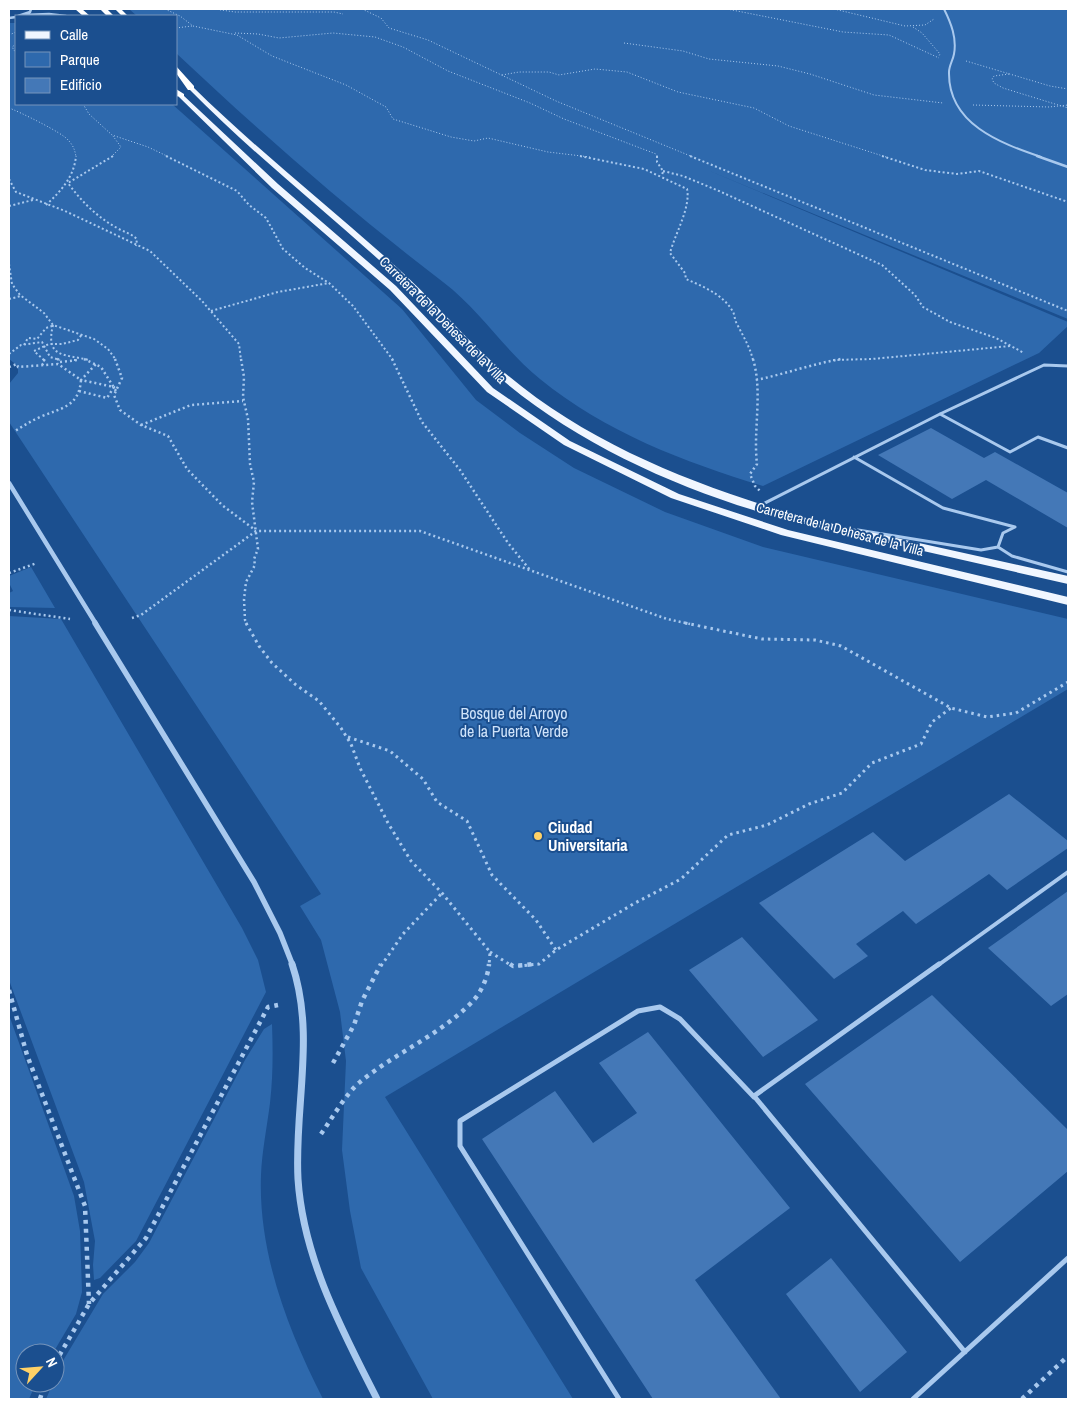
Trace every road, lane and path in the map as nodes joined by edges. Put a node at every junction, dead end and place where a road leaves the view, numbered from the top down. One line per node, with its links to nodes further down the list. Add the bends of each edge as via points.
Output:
1 (31, 9): 12 (street)
2 (165, 9): 15 (path)
3 (214, 9): 9 (path)
4 (256, 9): 9 (path)
5 (362, 9): 26 (path, via 382,18 389,28 428,40)
6 (727, 9): 21 (path, via 843,32 889,35)
7 (834, 9): 17 (path)
8 (944, 9): 22 (lane, via 954,28)
9 (249, 12): 10 (path)
10 (343, 14)
11 (933, 14): 17 (path, via 935,19 925,26)
12 (23, 15): 13 (street)
13 (58, 15)
14 (178, 15): 16 (path)
15 (178, 15)
16 (193, 26): 18 (path); 19 (path)
17 (913, 26): 21 (path, via 926,35 940,54)
18 (178, 28)
19 (232, 33): 39 (path, via 279,38 333,32 375,37 403,47 448,71 656,154); 40 (path, via 272,56 346,85 386,107 394,119 423,129 474,141 488,138 548,152 596,158)
20 (624, 42): 31 (path, via 683,51 709,59 778,66 874,95)
21 (938, 58): 23 (path)
22 (953, 58): 23 (lane); 25 (path)
23 (951, 64): 38 (lane, via 949,78 953,104 969,121 989,135)
24 (178, 71): 28 (highway)
25 (1012, 74): 29 (path); 34 (path, via 1000,74 992,79 1003,88)
26 (502, 75): 44 (path, via 549,72 559,75 595,69 627,72 678,92 754,108 789,126 925,170 957,174 979,171); 53 (path, via 556,101)
27 (178, 77): 28 (highway)
28 (191, 88): 85 (main road, Carretera de la Dehesa de la Villa, via 291,182 408,281 510,382 577,430 687,482)
29 (1068, 89)
30 (178, 93): 94 (main road, Carretera de la Dehesa de la Villa, via 275,186 393,288 490,390 567,443 675,496 785,533)
31 (947, 103)
32 (84, 105): 37 (path, via 89,114)
33 (972, 105): 34 (path)
34 (1060, 106): 35 (path)
35 (1068, 107)
36 (9, 108): 42 (path, via 69,139 76,154)
37 (112, 135): 42 (path, via 121,147 116,154); 49 (path, via 148,147 236,191 266,218 283,249 304,268)
38 (1068, 167)
39 (663, 171): 40 (path); 61 (path, via 720,191 882,265 915,295 923,307 950,322)
40 (662, 176): 73 (path, via 687,189 691,199 670,253 686,279 720,296 734,312 734,319 750,349)
41 (9, 180): 43 (path, via 16,192)
42 (68, 183): 45 (path); 47 (path, via 82,202 116,228 138,239)
43 (33, 200): 45 (path); 46 (path)
44 (1068, 202)
45 (46, 204): 47 (path)
46 (9, 206)
47 (136, 246): 52 (path, via 150,251)
48 (9, 264): 50 (path, via 12,283)
49 (329, 283): 52 (path, via 278,292); 90 (path, via 352,306 391,357 422,422)
50 (21, 296): 51 (path); 54 (path, via 50,318)
51 (9, 299)
52 (211, 311): 77 (path, via 239,344 244,377)
53 (1068, 311)
54 (53, 325): 55 (path); 56 (path); 58 (path)
55 (82, 334): 58 (path, via 78,340); 76 (path, via 113,355 122,378)
56 (37, 339): 57 (path); 59 (path, via 28,338)
57 (42, 342): 59 (path); 60 (path)
58 (49, 344): 60 (path); 65 (path, via 58,354)
59 (25, 345): 62 (path); 64 (path)
60 (45, 345): 62 (path); 66 (path, via 50,357)
61 (1010, 346): 63 (path); 73 (path, via 842,359)
62 (34, 351): 69 (path, via 45,361)
63 (1024, 353)
64 (9, 354)
65 (82, 359): 66 (path); 68 (path)
66 (60, 360): 67 (path)
67 (58, 364): 69 (path); 72 (path)
68 (96, 364): 72 (path); 74 (path)
69 (42, 365): 71 (path, via 18,367 17,364)
70 (1068, 366): 78 (lane, via 1044,365)
71 (9, 367)
72 (81, 380): 74 (path); 75 (path)
73 (756, 380): 84 (path, via 757,464 750,474 754,486)
74 (114, 387): 75 (path, via 107,398); 76 (path)
75 (79, 391): 80 (path, via 78,398 69,405)
76 (116, 391): 79 (path, via 114,396 120,410)
77 (243, 401): 79 (path, via 191,405); 87 (path, via 248,419)
78 (940, 414): 81 (lane, via 1010,452 1038,437); 82 (lane)
79 (141, 425): 87 (path, via 168,436 187,469 222,505)
80 (15, 431)
81 (1068, 448)
82 (854, 457): 85 (lane); 88 (lane, via 943,508 1016,527 1003,533)
83 (9, 483): 115 (street, via 258,889 290,954 298,979 304,1027 297,1142 303,1216 326,1296)
84 (760, 491)
85 (757, 508): 86 (main road, Carretera de la Dehesa de la Villa)
86 (800, 520): 88 (lane, via 981,550); 93 (main road, Carretera de la Dehesa de la Villa)
87 (256, 531): 90 (path, via 420,531); 96 (path, via 141,615); 100 (path, via 258,549 254,559 256,565 246,582 245,620 272,663 319,701)
88 (998, 547): 91 (lane, via 1012,556)
89 (37, 563): 92 (path)
90 (531, 571): 99 (path, via 667,619 762,639 815,640 841,646)
91 (1068, 572)
92 (9, 573)
93 (1068, 580)
94 (1068, 601)
95 (9, 610): 97 (path)
96 (132, 618)
97 (70, 619)
98 (1068, 682): 99 (path, via 1016,713 987,717)
99 (951, 708): 103 (path, via 926,727 921,744 872,763 842,793 809,804 768,825 728,834 681,879)
100 (347, 737): 102 (path, via 388,823 411,861); 103 (path, via 390,751 422,779 437,802 466,821 492,875 536,920)
101 (1068, 872): 108 (lane, via 754,1096)
102 (442, 893): 104 (path); 107 (path, via 385,958)
103 (556, 950): 104 (path, via 539,964 513,966)
104 (490, 952): 109 (path, via 488,975 474,1001 444,1026 358,1083)
105 (9, 990): 111 (path, via 27,1056 84,1206)
106 (278, 1005): 111 (path, via 268,1007 146,1238)
107 (333, 1063)
108 (757, 1100): 113 (lane); 116 (lane, via 680,1019 660,1007 638,1011 460,1122 460,1146)
109 (321, 1134)
110 (1068, 1258): 113 (lane)
111 (89, 1304): 112 (path)
112 (65, 1346)
113 (964, 1352): 117 (lane)
114 (1068, 1356): 118 (path)
115 (377, 1399)
116 (618, 1399)
117 (913, 1399)
118 (1022, 1399)

